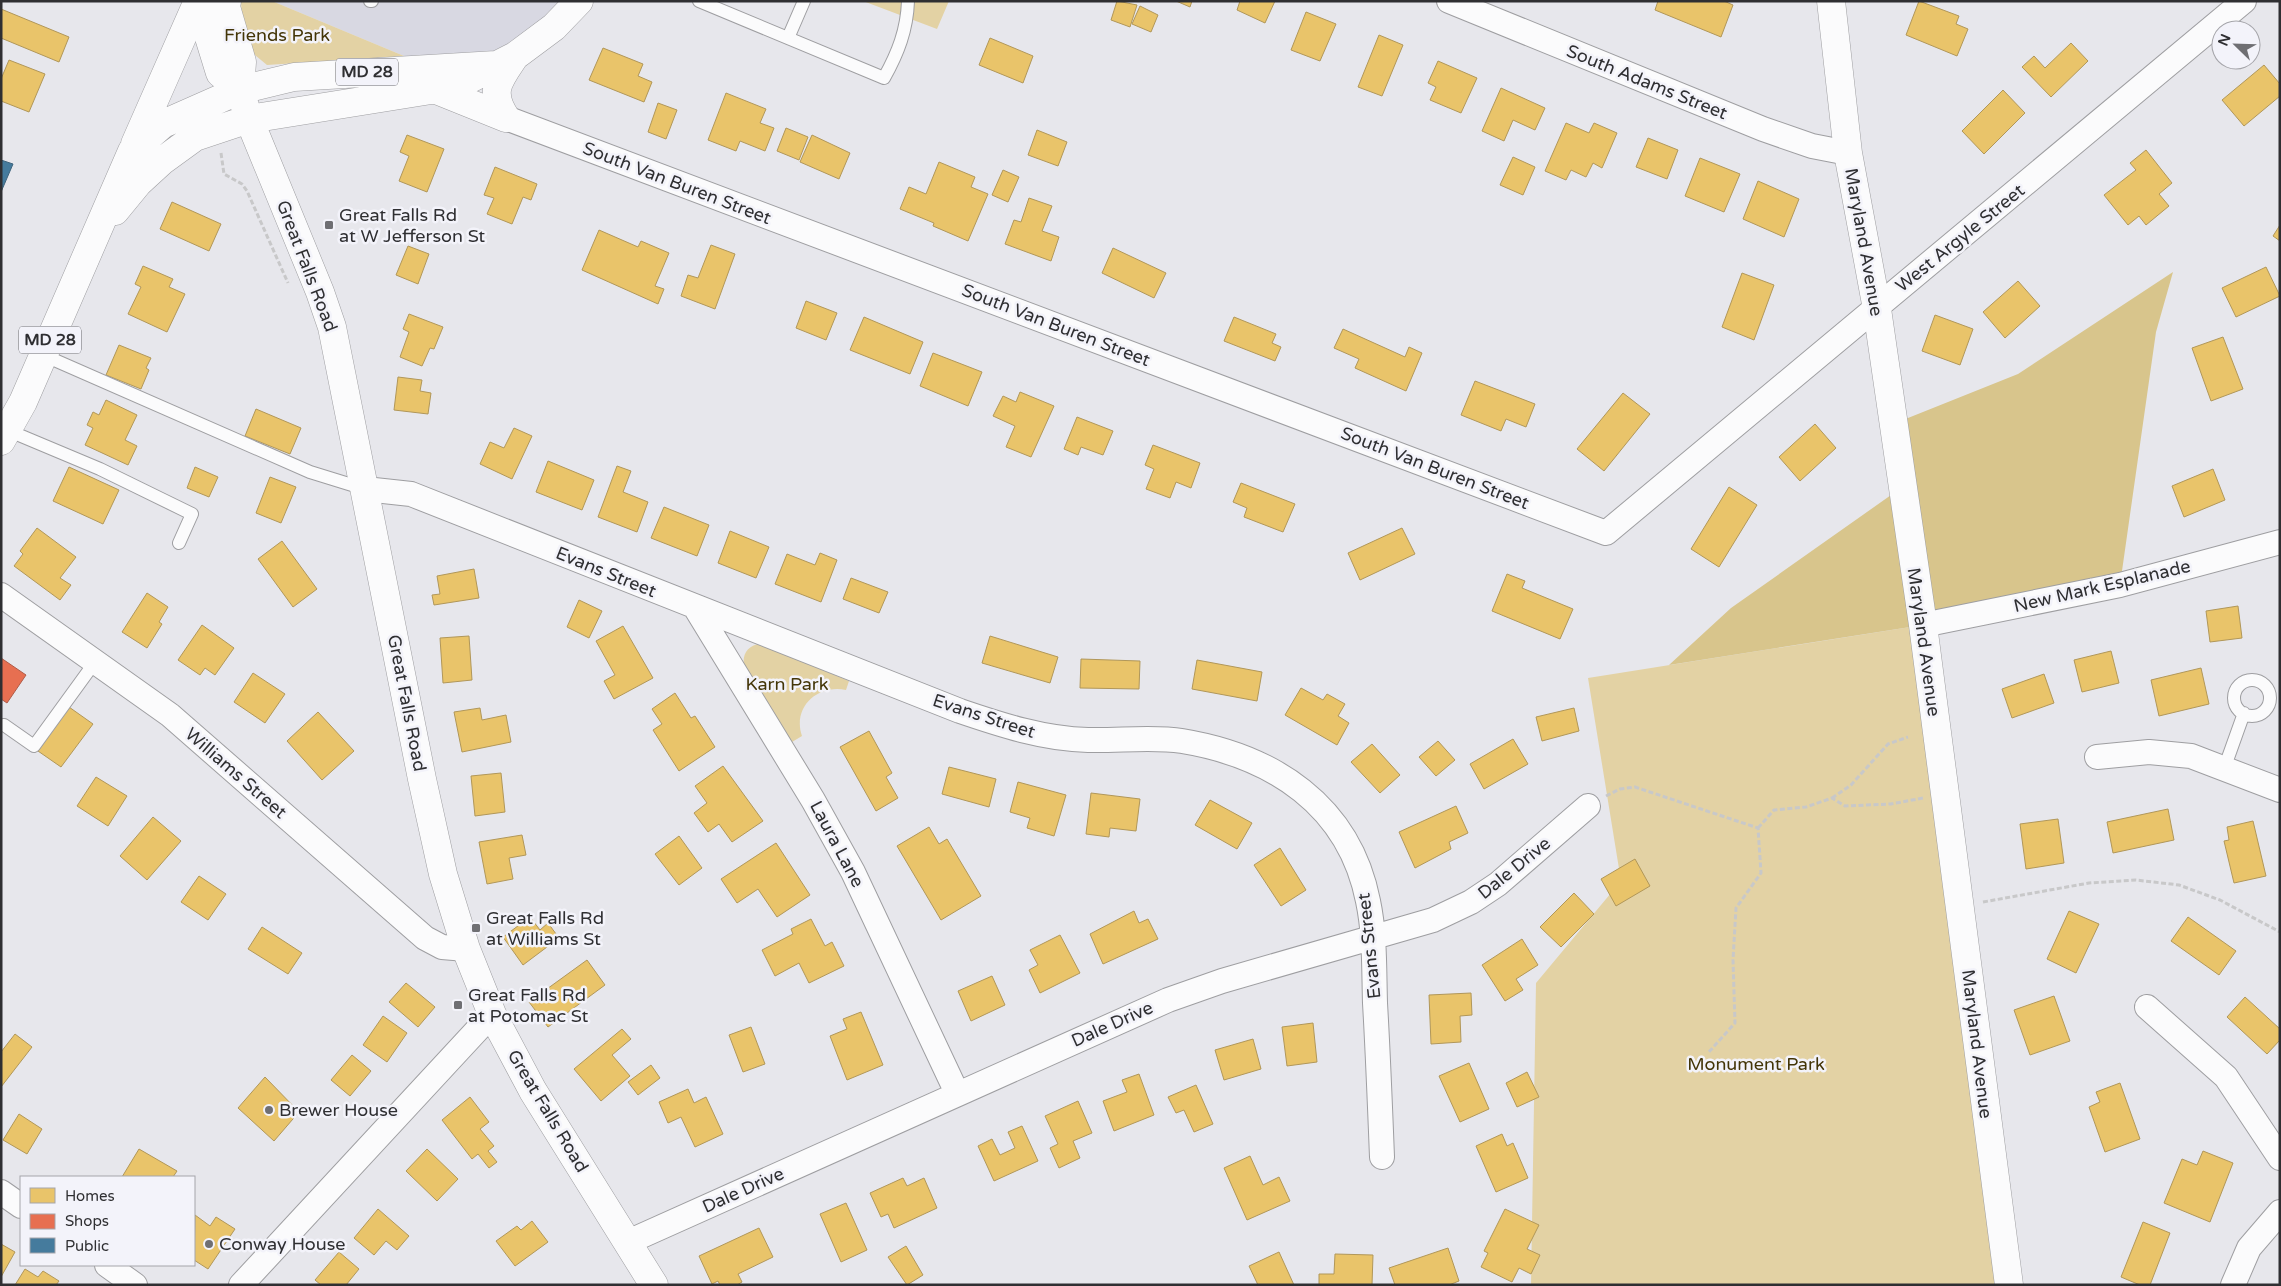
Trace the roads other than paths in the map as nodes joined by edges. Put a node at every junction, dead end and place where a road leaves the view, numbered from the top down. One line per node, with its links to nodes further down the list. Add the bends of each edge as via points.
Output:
1 (198, 1): 17 (main road)
2 (205, 1): 14 (main road, via 208,34 220,73)
3 (228, 1): 14 (main road, via 226,6 242,62)
4 (579, 1): 12 (main road, MD 28, via 554,27)
5 (699, 1): 11 (lane)
6 (804, 1): 11 (lane)
7 (908, 1): 11 (lane, via 907,23 897,54 884,78)
8 (1448, 1): 18 (street, South Adams Street, via 1763,130 1812,146)
9 (1831, 1): 18 (main road, Maryland Avenue)
10 (2244, 1): 20 (street, West Argyle Street)
11 (788, 38)
12 (506, 61): 13 (main road, MD 28, via 456,86); 14 (main road, MD 28, via 294,76); 15 (main road, via 496,91 498,106)
13 (434, 89): 15 (main road); 16 (main road, MD 28)
14 (240, 90): 16 (main road, Great Falls Road); 17 (main road, MD 28, via 163,124)
15 (506, 118): 24 (street, South Van Buren Street)
16 (248, 119): 19 (main road, MD 28, via 195,137 162,161 138,183); 23 (main road, Great Falls Road, via 332,327)
17 (132, 151): 19 (main road, MD 28)
18 (1848, 153): 20 (main road, Maryland Avenue)
19 (93, 237): 21 (main road, MD 28)
20 (1877, 309): 24 (street, West Argyle Street); 29 (main road, Maryland Avenue)
21 (43, 355): 22 (main road, MD 28); 23 (lane, via 310,472)
22 (4, 436): 26 (lane, via 100,469 192,514)
23 (365, 488): 28 (street, Evans Street, via 410,494); 38 (main road, Great Falls Road, via 428,807 443,874)
24 (1606, 533)
25 (2280, 542): 29 (street, New Mark Esplanade, via 2120,585)
26 (179, 543)
27 (1, 595): 30 (street, Williams Street)
28 (695, 607): 37 (street, Evans Street, via 1002,726 1086,740 1179,740 1249,758 1280,773 1308,793 1338,828 1360,873 1368,901); 41 (street, Laura Lane, via 813,800 853,872)
29 (1923, 625): 52 (main road, Maryland Avenue)
30 (95, 662): 32 (lane, via 34,746); 38 (street, Williams Street, via 170,716 425,938 442,947)
31 (2244, 713): 34 (lane)
32 (4, 725)
33 (2097, 757): 34 (street, via 2149,752 2190,756)
34 (2224, 769): 35 (street)
35 (2280, 790)
36 (1588, 806): 37 (street, Dale Drive, via 1498,884 1470,902 1433,920)
37 (1372, 938): 41 (street, Dale Drive, via 1168,1000); 42 (street, Evans Street)
38 (466, 949): 40 (main road, Great Falls Road)
39 (2148, 1007): 43 (street, via 2226,1076)
40 (492, 1014): 47 (main road, Great Falls Road, via 533,1091); 50 (street)
41 (957, 1093): 47 (street, Dale Drive)
42 (1382, 1157)
43 (2280, 1158)
44 (1, 1192): 45 (street)
45 (20, 1205)
46 (2280, 1212): 53 (street, via 2248,1248)
47 (628, 1242): 51 (main road, Great Falls Road)
48 (108, 1266): 49 (street)
49 (136, 1285)
50 (241, 1285)
51 (654, 1285)
52 (2009, 1285)
53 (2233, 1285)

